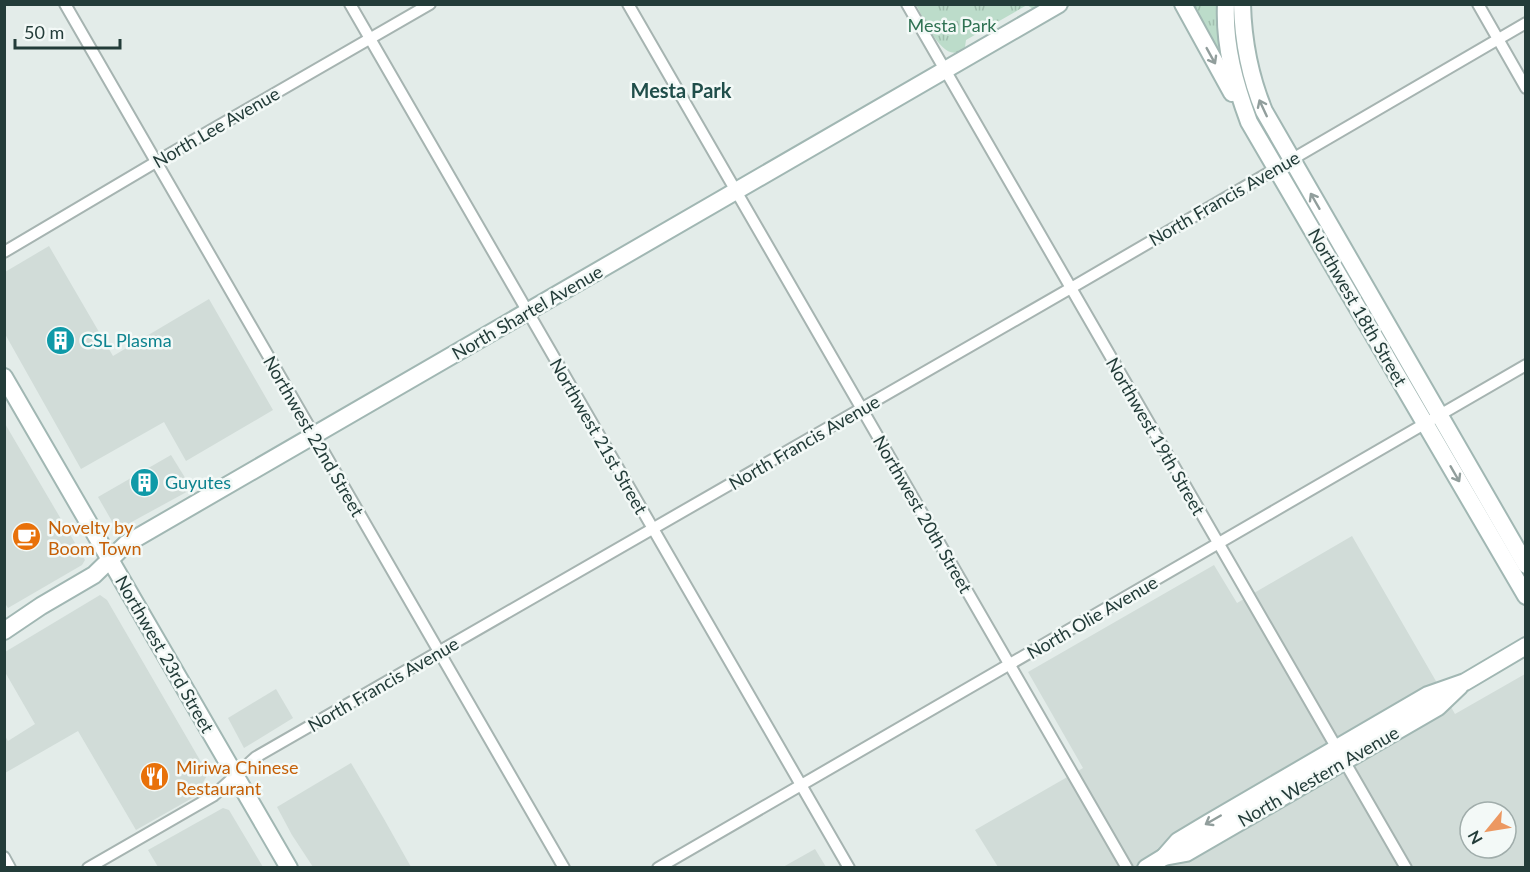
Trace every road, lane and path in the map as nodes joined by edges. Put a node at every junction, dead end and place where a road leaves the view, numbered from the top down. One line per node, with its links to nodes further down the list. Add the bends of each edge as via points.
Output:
1 (64, 4): 17 (street, Northwest 22nd Street)
2 (350, 4): 12 (street, Northwest 21st Street)
3 (430, 4): 12 (street, North Lee Avenue)
4 (628, 4): 19 (street, Northwest 20th Street)
5 (907, 4): 14 (street, Northwest 19th Street)
6 (1059, 4): 14 (street, North Shartel Avenue)
7 (1183, 4): 16 (street, one-way to 16)
8 (1226, 4): 16 (street, Northwest 18th Street, via 1233,77)
9 (1242, 4): 18 (street, Northwest 18th Street, one-way to 9, via 1256,90 1244,45)
10 (1478, 4): 13 (street)
11 (1526, 23): 13 (street, North Francis Avenue)
12 (369, 39): 17 (street, North Lee Avenue); 22 (street, Northwest 21st Street)
13 (1497, 39): 15 (street); 18 (street, North Francis Avenue)
14 (945, 70): 19 (street, North Shartel Avenue); 21 (street, Northwest 19th Street)
15 (1526, 88)
16 (1249, 122): 18 (street, Northwest 18th Street)
17 (156, 162): 20 (street, North Lee Avenue); 27 (street, Northwest 22nd Street)
18 (1284, 163): 21 (street, North Francis Avenue); 26 (street, Northwest 18th Street)
19 (736, 191): 22 (street, North Shartel Avenue); 25 (street, Northwest 20th Street)
20 (4, 252)
21 (1071, 288): 25 (street, North Francis Avenue); 29 (street, Northwest 19th Street)
22 (527, 311): 27 (street, North Shartel Avenue); 28 (street, Northwest 21st Street)
23 (1526, 366): 26 (street, North Olie Avenue)
24 (4, 377): 30 (street, Northwest 23rd Street)
25 (861, 408): 28 (street, North Francis Avenue); 36 (street, Northwest 20th Street)
26 (1432, 420): 29 (street, North Olie Avenue); 31 (street, Northwest 18th Street); 32 (street, Northwest 18th Street, one-way to 32)
27 (314, 436): 30 (street, North Shartel Avenue, via 126,544); 35 (street, Northwest 22nd Street)
28 (653, 529): 35 (street, North Francis Avenue); 39 (street, Northwest 21st Street)
29 (1218, 543): 36 (street, North Olie Avenue); 37 (street, Northwest 19th Street)
30 (110, 559): 33 (street, North Shartel Avenue, via 94,575); 38 (street, Northwest 23rd Street)
31 (1526, 565)
32 (1526, 596)
33 (4, 631)
34 (1526, 646): 37 (street, North Western Avenue, via 1465,682 1428,695)
35 (439, 652): 38 (street, North Francis Avenue, via 256,757); 44 (street, Northwest 22nd Street)
36 (1010, 665): 39 (street, North Olie Avenue); 47 (street, Northwest 20th Street)
37 (1340, 755): 48 (street, North Western Avenue, via 1178,841 1164,857); 49 (street, Northwest 19th Street)
38 (235, 775): 42 (street, North Francis Avenue, via 213,796); 43 (street, Northwest 23rd Street)
39 (801, 785): 45 (street, North Olie Avenue); 46 (street, Northwest 21st Street)
40 (4, 857): 41 (street)
41 (10, 867)
42 (87, 867)
43 (289, 867)
44 (564, 867)
45 (657, 867)
46 (849, 867)
47 (1127, 867)
48 (1146, 867)
49 (1406, 867)

